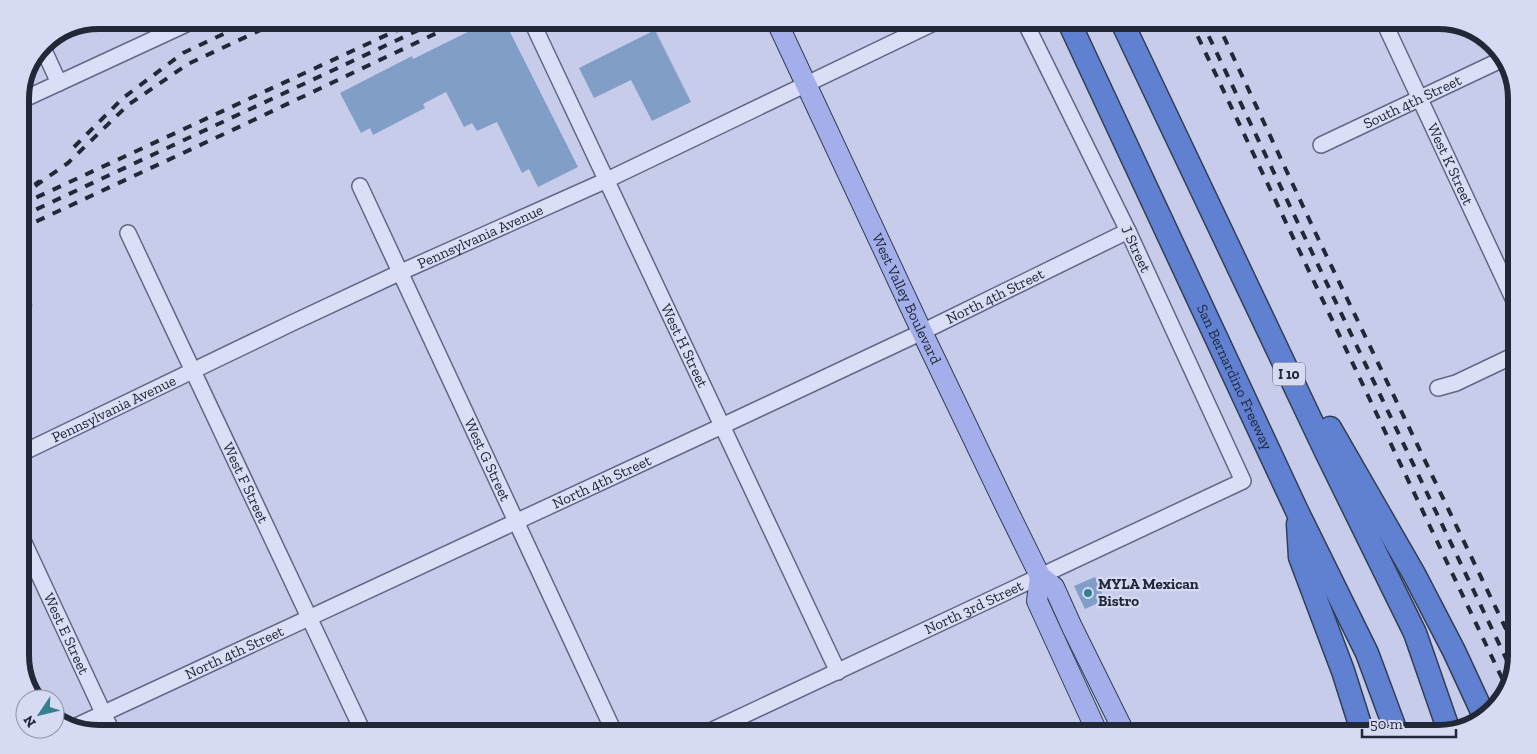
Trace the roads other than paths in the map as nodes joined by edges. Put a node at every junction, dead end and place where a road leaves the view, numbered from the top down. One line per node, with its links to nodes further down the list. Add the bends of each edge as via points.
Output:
1 (176, 29): 11 (street)
2 (535, 29): 16 (street, West H Street)
3 (780, 29): 12 (main road, West Valley Boulevard)
4 (921, 29): 12 (street, Pennsylvania Avenue)
5 (1028, 29): 18 (street, J Street)
6 (1072, 29): 30 (highway, San Bernardino Freeway)
7 (1125, 29): 20 (highway, I 10)
8 (1387, 29): 14 (street, West K Street)
9 (45, 53): 11 (street)
10 (1498, 61): 14 (street, South 4th Street)
11 (59, 83): 13 (street)
12 (806, 84): 16 (street, Pennsylvania Avenue); 23 (main road, West Valley Boulevard)
13 (29, 97)
14 (1420, 99): 15 (street, South 4th Street); 22 (street, West K Street)
15 (1321, 145)
16 (607, 180): 21 (street, Pennsylvania Avenue); 27 (street, West H Street)
17 (360, 186): 21 (street, West G Street)
18 (1128, 231): 23 (street, North 4th Street); 29 (street, J Street)
19 (128, 233): 25 (street, West F Street)
20 (1238, 268): 36 (highway, via 1414,574); 47 (highway, I 10, via 1415,632)
21 (401, 272): 25 (street, Pennsylvania Avenue); 31 (street, West G Street)
22 (1508, 288)
23 (922, 332): 27 (street, North 4th Street); 33 (main road, West Valley Boulevard)
24 (1508, 358): 26 (street)
25 (192, 371): 28 (street, Pennsylvania Avenue); 34 (street, West F Street)
26 (1438, 388)
27 (722, 426): 31 (street, North 4th Street); 35 (street, West H Street)
28 (29, 450)
29 (1243, 482): 33 (street, North 3rd Street)
30 (1297, 510): 45 (highway, via 1300,557); 46 (highway, San Bernardino Freeway, via 1366,653)
31 (516, 522): 34 (street, North 4th Street); 41 (street, West G Street)
32 (29, 553): 37 (street, West E Street)
33 (1040, 576): 35 (street, North 3rd Street); 43 (main road, via 1037,601); 44 (main road, West Valley Boulevard, via 1054,586)
34 (310, 618): 37 (street, North 4th Street); 40 (street, West F Street)
35 (838, 672): 42 (street, North 3rd Street)
36 (1482, 711)
37 (104, 714): 38 (street, North 4th Street); 39 (street, West E Street)
38 (82, 724)
39 (109, 725)
40 (360, 725)
41 (611, 725)
42 (723, 725)
43 (1094, 725)
44 (1121, 725)
45 (1361, 725)
46 (1394, 725)
47 (1447, 725)

